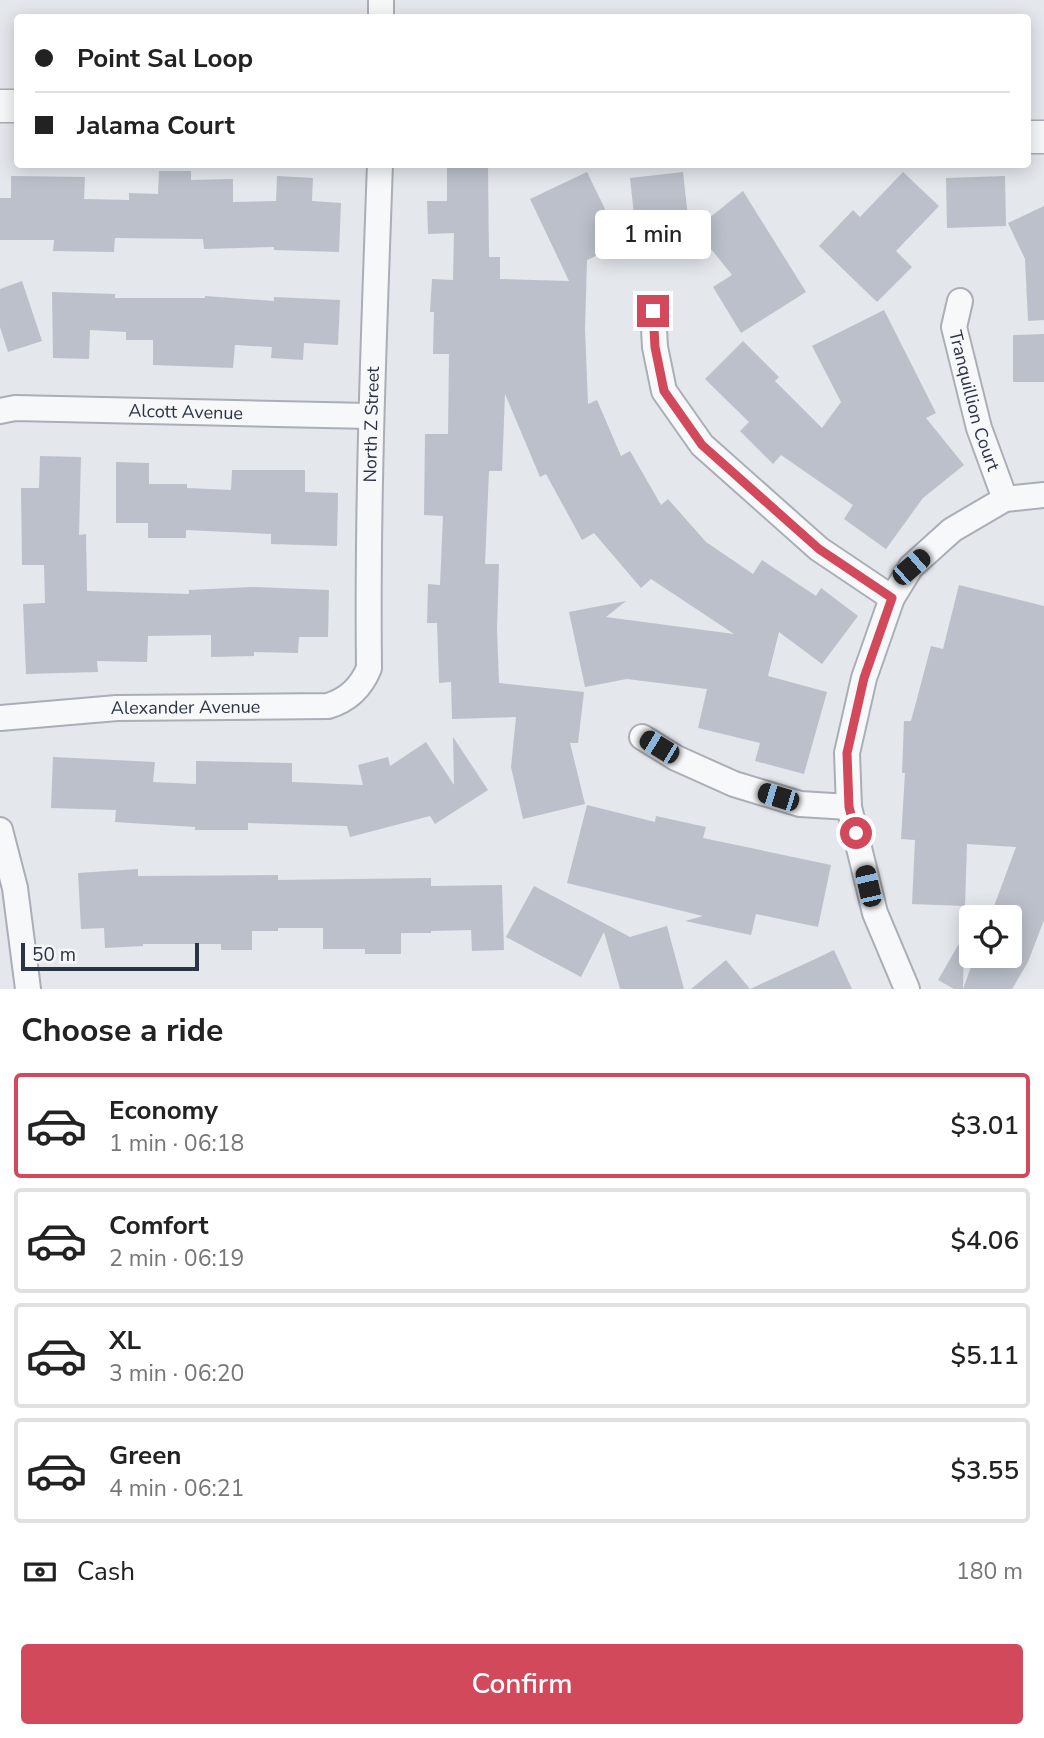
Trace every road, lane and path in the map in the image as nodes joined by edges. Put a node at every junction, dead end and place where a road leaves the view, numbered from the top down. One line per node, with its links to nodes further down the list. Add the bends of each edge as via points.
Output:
1 (380, 168): 5 (street, North Z Street)
2 (960, 301): 7 (street, Tranquillion Court, via 954,327 979,428)
3 (653, 311): 8 (street, via 664,391 702,445 819,549)
4 (0, 411): 5 (street, Alcott Avenue)
5 (370, 416): 9 (street, North Z Street, via 369,668)
6 (1044, 495): 7 (street)
7 (1005, 499): 8 (street, via 952,530 911,567)
8 (892, 598): 12 (street, via 864,678 847,753)
9 (363, 683): 10 (street, Alexander Avenue, via 343,701 328,706 117,708)
10 (0, 718)
11 (642, 737): 12 (street, via 734,784 800,804)
12 (849, 807): 15 (street, via 875,913)
13 (0, 830): 14 (street, via 15,888)
14 (28, 989)
15 (907, 989)

